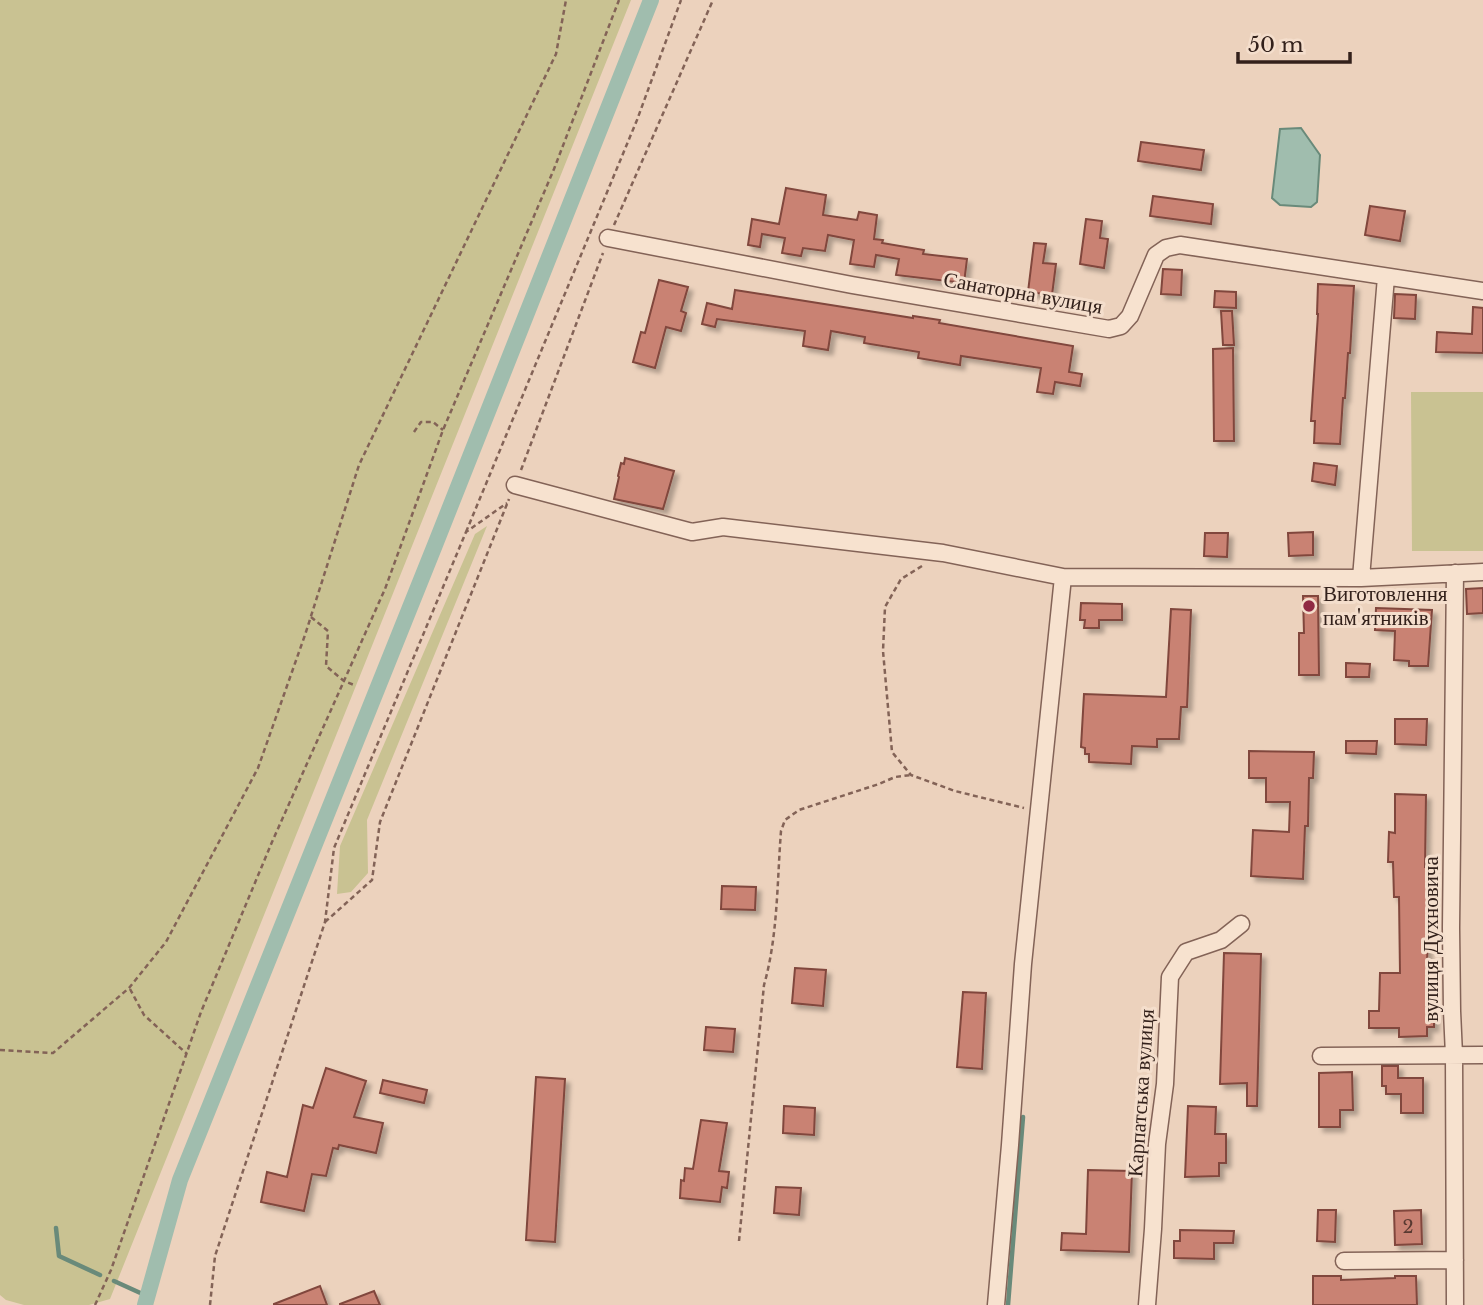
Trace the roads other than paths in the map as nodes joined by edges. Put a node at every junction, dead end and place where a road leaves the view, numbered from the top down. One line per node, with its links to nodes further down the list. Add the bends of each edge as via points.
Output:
1 (608, 238): 2 (street, Санаторна вулиця, via 1109,329 1121,326 1130,316 1156,255 1180,245)
2 (1386, 277): 3 (street, Санаторна вулиця); 8 (street)
3 (1483, 291)
4 (515, 485): 7 (street, via 692,532 723,527 943,553)
5 (1483, 572): 6 (street)
6 (1455, 573): 8 (street); 10 (street, вулиця Духновича)
7 (1063, 577): 8 (street); 15 (street, via 1023,964)
8 (1361, 578)
9 (1241, 925): 16 (street, Карпатська вулиця, via 1221,940 1186,951 1170,977)
10 (1454, 1055): 11 (street); 12 (street); 13 (street, вулиця Духновича)
11 (1483, 1055)
12 (1321, 1056)
13 (1455, 1260): 14 (street); 17 (street, вулиця Духновича)
14 (1344, 1261)
15 (996, 1305)
16 (1147, 1305)
17 (1454, 1305)

